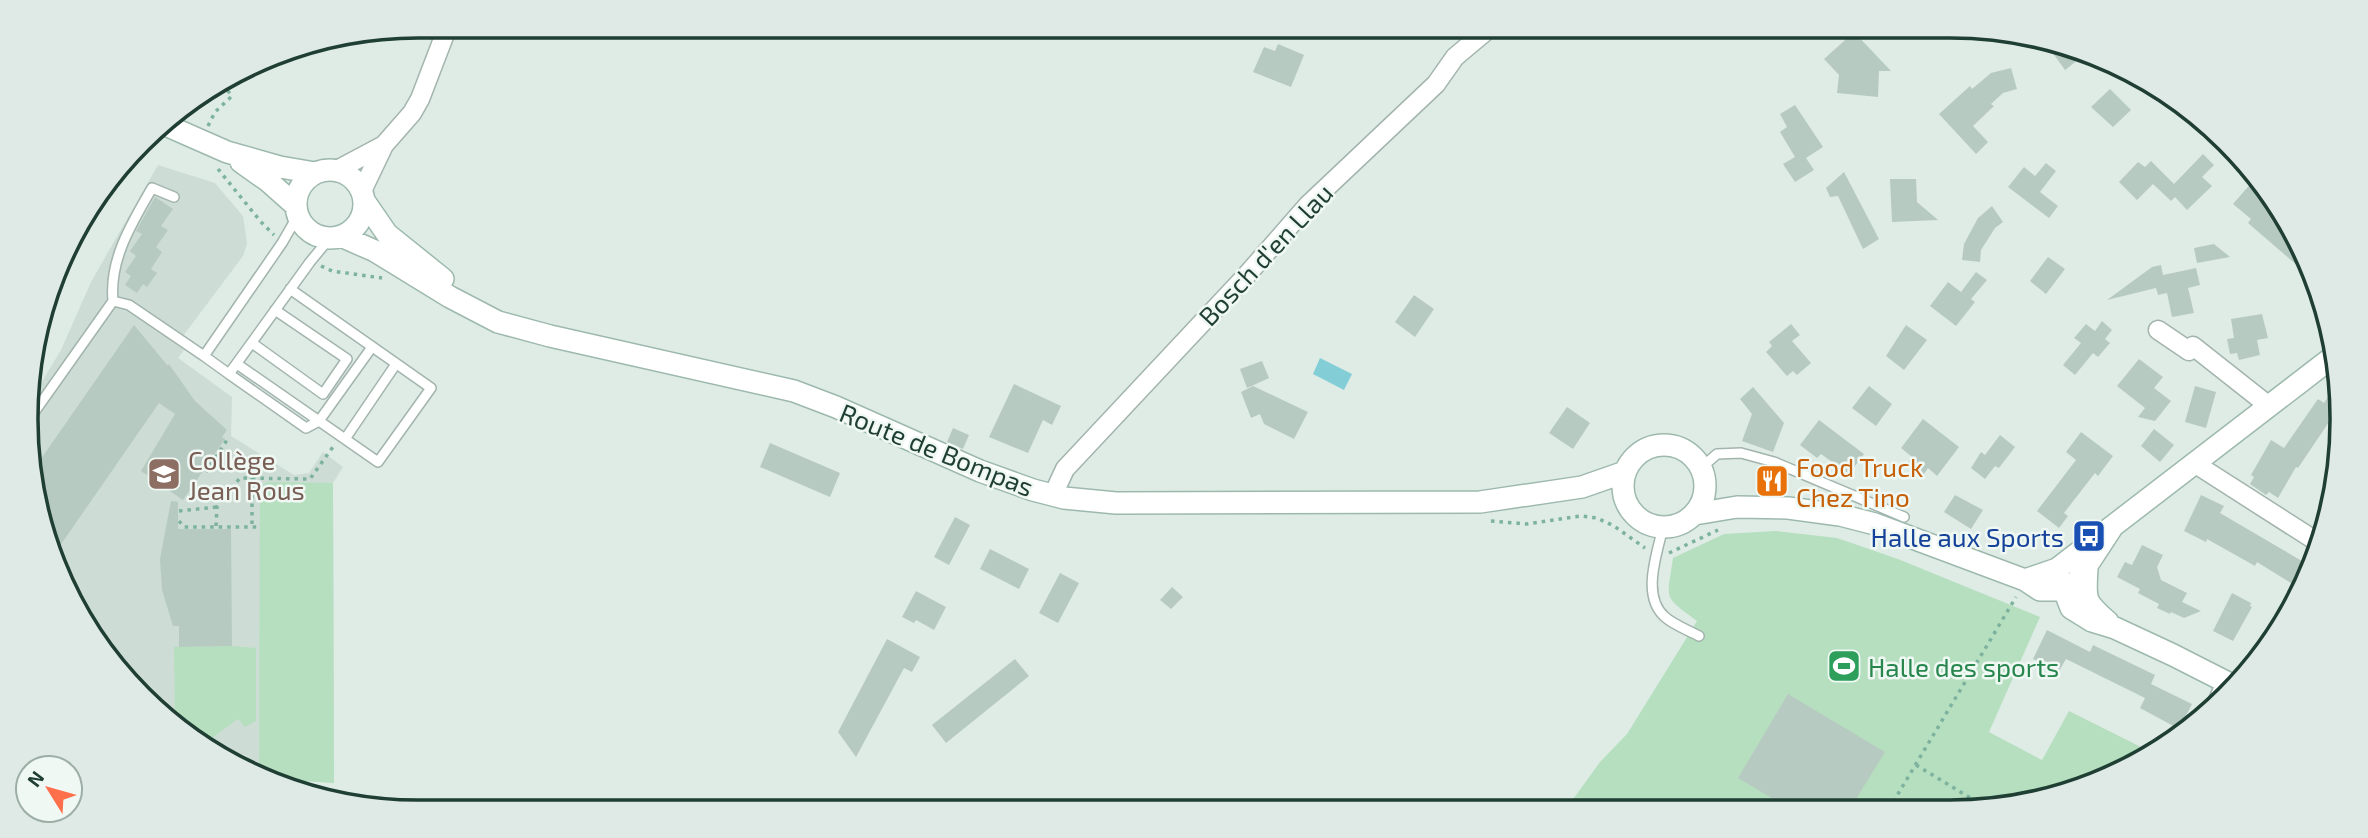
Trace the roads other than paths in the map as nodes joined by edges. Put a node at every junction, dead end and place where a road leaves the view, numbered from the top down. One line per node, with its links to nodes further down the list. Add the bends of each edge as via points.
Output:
1 (444, 39): 4 (street, via 412,113)
2 (1476, 39): 32 (street, Bosch d'en Llau, via 1455,57 1436,84 1308,205 1065,469)
3 (174, 128): 5 (main road, via 201,140)
4 (384, 145): 6 (street); 9 (street)
5 (220, 159): 7 (main road); 10 (main road, via 268,181)
6 (337, 170): 7 (main road); 9 (main road, via 356,181)
7 (315, 173): 10 (main road, via 297,192)
8 (174, 197): 13 (lane, via 152,188 124,239 111,286)
9 (363, 197): 11 (main road, via 359,223); 16 (main road, Route de Bompas, via 387,234 440,277)
10 (296, 211): 11 (main road, via 305,229 316,236); 19 (lane, via 282,243)
11 (336, 238): 12 (lane, via 310,261); 16 (main road, Route de Bompas, via 375,251 498,322)
12 (290, 289): 14 (lane); 18 (lane)
13 (113, 301): 19 (lane, via 129,305); 24 (lane)
14 (275, 310): 17 (lane); 17 (lane, via 347,359 323,394)
15 (2158, 330): 25 (street, via 2189,351 2193,346)
16 (550, 336): 32 (main road, Route de Bompas, via 794,391 980,471)
17 (252, 343): 21 (lane)
18 (372, 347): 22 (lane); 26 (lane)
19 (204, 356): 23 (lane)
20 (2325, 363): 25 (main road)
21 (237, 364): 23 (lane); 26 (lane)
22 (397, 364): 27 (lane); 27 (lane, via 430,388 379,462)
23 (229, 374): 26 (lane, via 306,428)
24 (39, 406)
25 (2269, 406): 28 (main road)
26 (319, 421): 27 (lane)
27 (343, 438)
28 (2194, 463): 38 (main road); 39 (street)
29 (1625, 472): 30 (main road, via 1633,458 1662,444 1692,455); 31 (main road, Route de Bompas); 33 (main road)
30 (1704, 478): 34 (main road); 35 (main road, via 1703,502); 36 (lane, via 1717,454 1741,453)
31 (1582, 487): 32 (main road, Route de Bompas, via 1480,502 1116,503); 33 (main road, Route de Bompas)
32 (1053, 495)
33 (1625, 498): 37 (main road, via 1639,518)
34 (1737, 507): 35 (main road); 42 (main road, via 1788,508 1875,524)
35 (1695, 513): 37 (main road, via 1680,524)
36 (1904, 517)
37 (1662, 527): 44 (lane, via 1653,580 1655,604 1665,618)
38 (2111, 529): 40 (main road); 41 (main road)
39 (2310, 537)
40 (2057, 569): 41 (main road); 42 (main road)
41 (2075, 581): 42 (main road, via 2040,590); 43 (main road, via 2079,600); 43 (main road, via 2071,608)
42 (2020, 588)
43 (2115, 628): 45 (main road)
44 (1699, 636)
45 (2224, 682)

